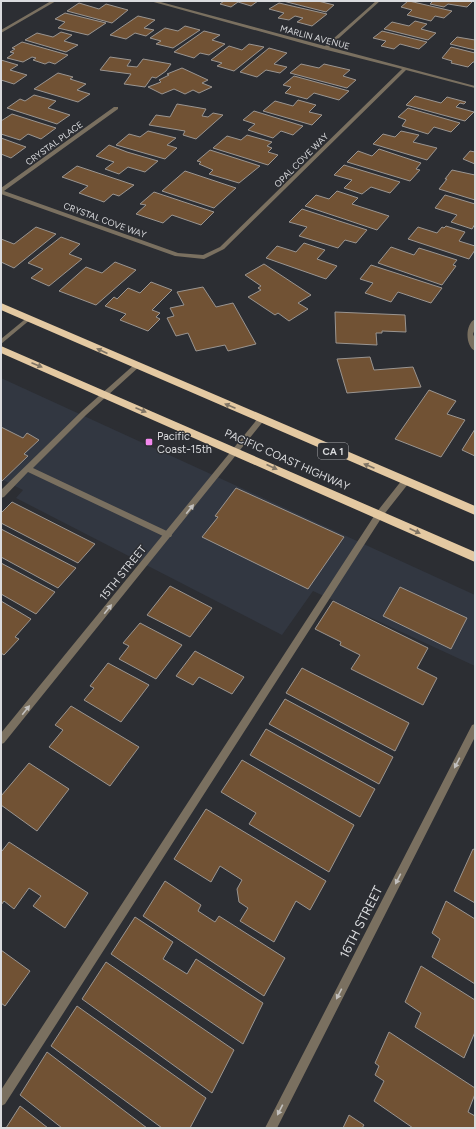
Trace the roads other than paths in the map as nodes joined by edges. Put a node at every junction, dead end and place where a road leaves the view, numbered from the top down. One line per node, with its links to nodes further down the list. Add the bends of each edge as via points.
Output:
1 (54, 1): 6 (street)
2 (152, 1): 5 (street, MARLIN AVENUE)
3 (169, 1): 5 (street)
4 (378, 1): 7 (street)
5 (165, 4): 7 (street, MARLIN AVENUE)
6 (1, 32)
7 (325, 48): 8 (street, MARLIN AVENUE)
8 (405, 69): 9 (street, MARLIN AVENUE); 12 (street, OPAL COVE WAY, via 250,222 222,248)
9 (475, 87)
10 (116, 108): 11 (street, CRYSTAL PLACE)
11 (1, 191): 12 (street, CRYSTAL COVE WAY, via 177,255)
12 (204, 257)
13 (1, 306): 14 (highway, CA 1)
14 (29, 318): 16 (street); 19 (highway, CA 1, one-way to 14)
15 (475, 321): 18 (street, via 470,334)
16 (1, 342)
17 (1, 349): 20 (highway, PACIFIC COAST HIGHWAY, one-way to 20)
18 (474, 349)
19 (137, 366): 20 (street); 21 (highway, CA 1, one-way to 19)
20 (106, 394): 22 (highway, PACIFIC COAST HIGHWAY, one-way to 22); 23 (street)
21 (261, 419): 22 (street, 15TH STREET); 24 (highway, CA 1, one-way to 21)
22 (237, 451): 27 (highway, PACIFIC COAST HIGHWAY, one-way to 27); 28 (street, 15TH STREET, one-way to 22)
23 (28, 469): 25 (street); 28 (street)
24 (405, 482): 26 (highway, CA 1); 27 (street)
25 (1, 495)
26 (475, 511)
27 (379, 515): 29 (highway, PACIFIC COAST HIGHWAY, one-way to 29); 32 (street)
28 (168, 535): 31 (street, 15TH STREET, one-way to 28)
29 (475, 557)
30 (475, 728): 33 (street, 16TH STREET, one-way to 33)
31 (1, 740)
32 (1, 1100)
33 (271, 1128)

